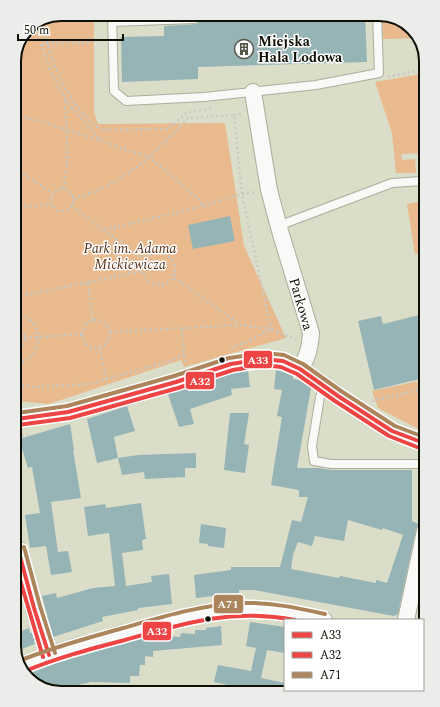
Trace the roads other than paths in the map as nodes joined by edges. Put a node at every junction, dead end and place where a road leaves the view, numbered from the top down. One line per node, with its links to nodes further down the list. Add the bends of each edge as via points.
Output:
1 (112, 21): 3 (lane, via 114,91 126,101)
2 (377, 21): 3 (lane, via 379,73 316,85)
3 (253, 92): 5 (street, Parkowa, via 269,190)
4 (419, 178): 5 (lane, via 392,183)
5 (278, 226): 6 (street, Parkowa, via 311,333 310,347)
6 (300, 369): 7 (street); 8 (street, via 283,361 246,361 68,412)
7 (325, 386): 9 (street, via 392,431); 10 (lane, via 320,397 312,446 314,461 330,464)
8 (21, 418)
9 (419, 441)
10 (419, 464)
11 (21, 560): 15 (street)
12 (419, 560): 14 (street)
13 (319, 619): 15 (street, via 276,611 220,611 188,616)
14 (406, 619)
15 (49, 655): 16 (street)
16 (25, 664)

